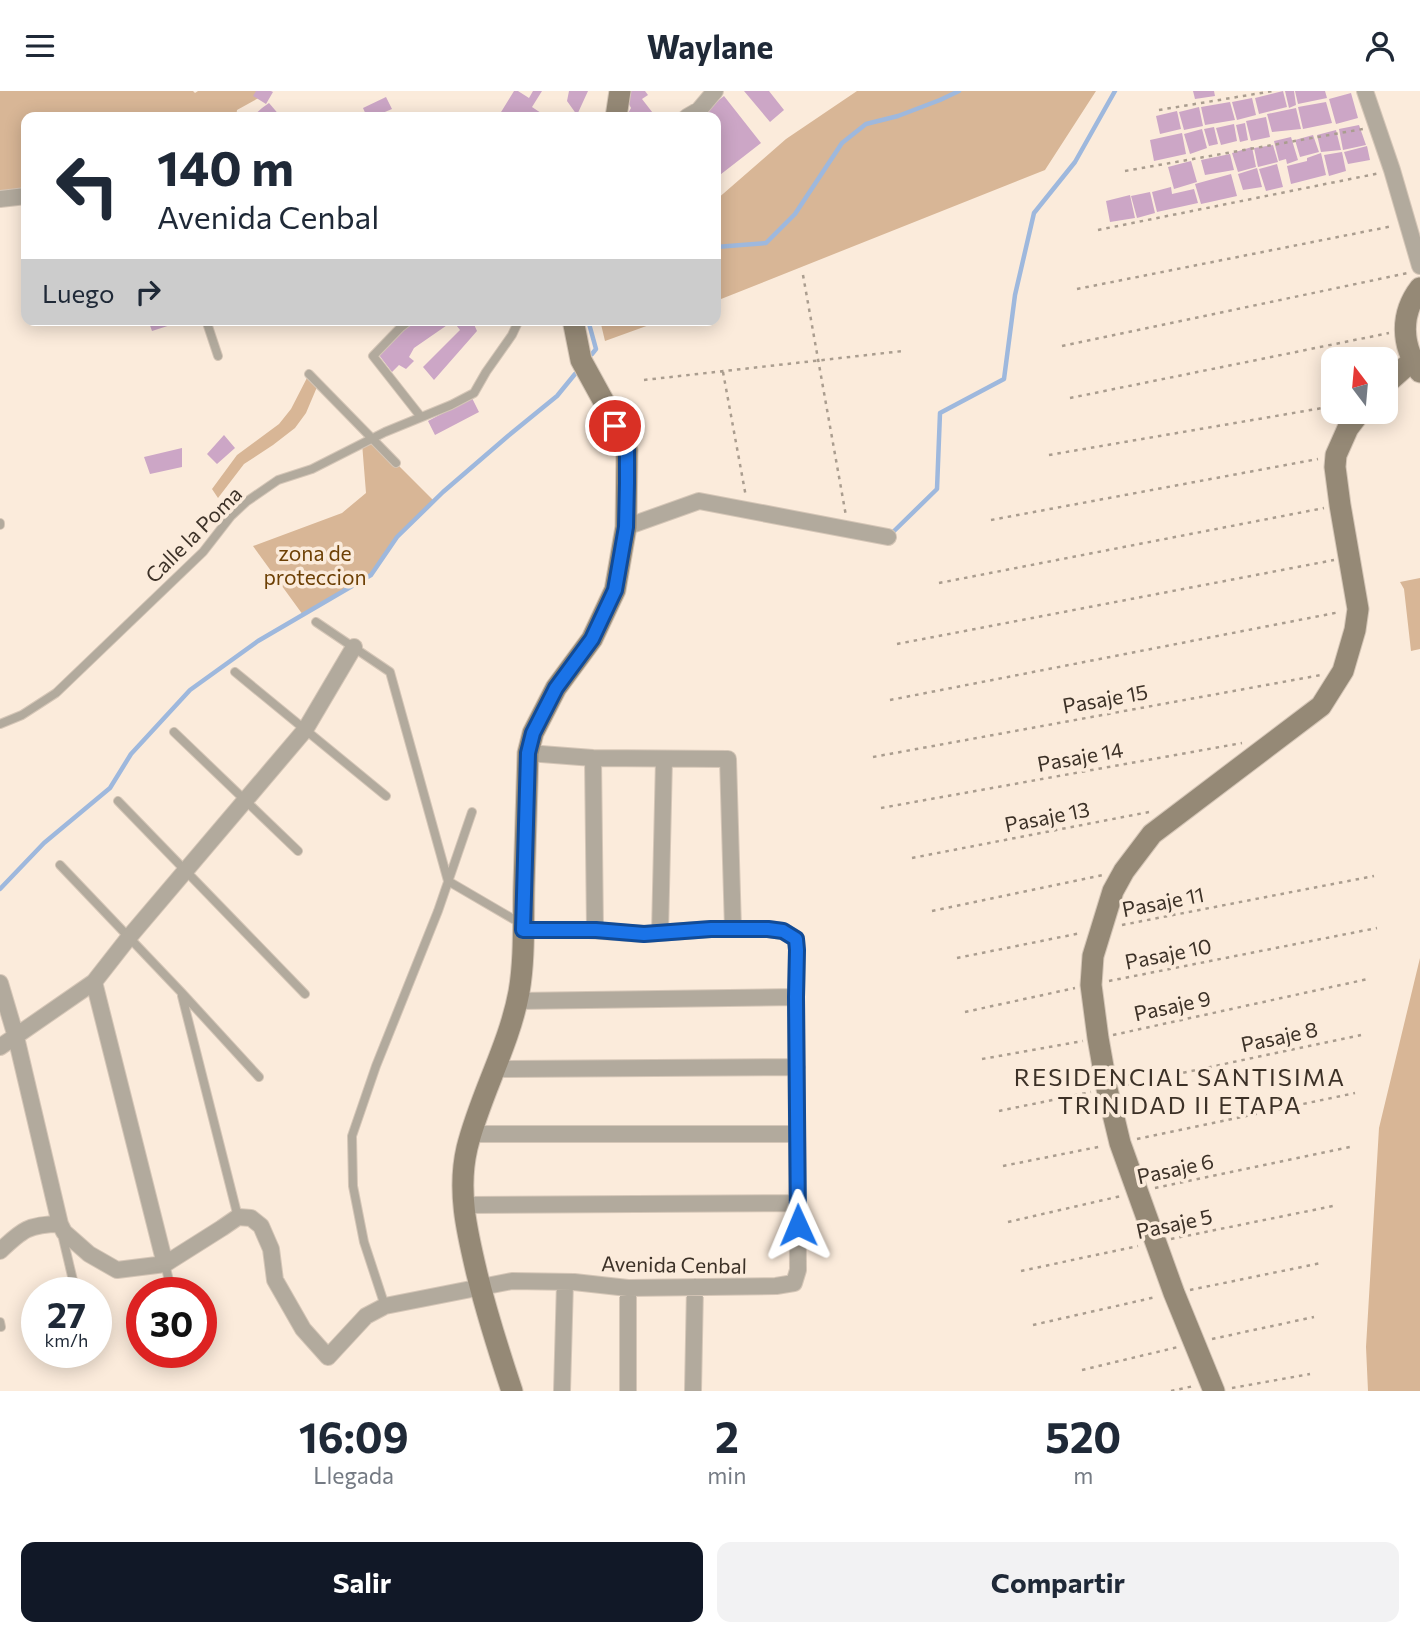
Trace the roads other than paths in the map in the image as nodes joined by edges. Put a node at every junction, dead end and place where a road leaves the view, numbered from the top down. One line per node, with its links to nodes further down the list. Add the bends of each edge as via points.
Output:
1 (621, 91): 4 (street)
2 (715, 91): 5 (street)
3 (1365, 91): 8 (street, via 1408,223)
4 (617, 112)
5 (696, 112)
6 (21, 197): 7 (street)
7 (0, 199)
8 (1416, 276): 14 (street, via 1405,330)
9 (208, 326): 13 (lane)
10 (402, 326): 17 (lane, via 373,356)
11 (516, 326): 17 (lane, Calle la Poma, via 474,393)
12 (574, 326): 21 (street, via 581,360 627,450)
13 (218, 356)
14 (1416, 366): 16 (street)
15 (309, 375): 19 (lane)
16 (1398, 377)
17 (421, 417): 19 (lane, Calle la Poma)
18 (1351, 424): 71 (street, via 1335,467 1358,609 1343,671 1321,706 1152,834 1113,891 1093,956 1091,985 1098,1038 1120,1143 1155,1243)
19 (371, 438): 20 (lane); 26 (lane, Calle la Poma, via 312,469 278,480 246,502 203,552 56,693)
20 (396, 463)
21 (626, 527): 22 (street, via 699,501); 29 (street, via 615,590 592,639 556,688)
22 (888, 537)
23 (316, 622): 24 (lane)
24 (354, 647): 27 (street); 39 (lane, via 390,672)
25 (235, 672): 27 (lane)
26 (0, 724)
27 (306, 730): 32 (lane); 33 (street)
28 (174, 731): 33 (lane)
29 (528, 753): 30 (street); 40 (street)
30 (593, 758): 31 (street); 42 (street)
31 (664, 759): 41 (street, via 727,759); 43 (street)
32 (386, 796)
33 (246, 800): 36 (lane); 38 (street)
34 (118, 801): 38 (lane)
35 (472, 812): 39 (lane)
36 (298, 851)
37 (60, 865): 44 (lane)
38 (186, 871): 44 (street); 48 (lane)
39 (448, 881): 40 (lane); 70 (lane, via 352,1136 353,1186 364,1242)
40 (523, 927): 42 (street, Avenida Cenbal); 50 (street)
41 (733, 929): 43 (street, Avenida Cenbal); 49 (street, Avenida Cenbal, via 783,931 796,939)
42 (596, 930): 43 (street, Avenida Cenbal)
43 (660, 933)
44 (129, 937): 45 (street); 47 (lane)
45 (94, 982): 51 (street); 63 (street)
46 (0, 983): 51 (street)
47 (182, 993): 55 (lane); 60 (lane)
48 (305, 994)
49 (796, 997): 50 (street); 53 (street, Avenida Cenbal)
50 (517, 1001): 54 (street)
51 (16, 1037): 52 (street); 61 (street)
52 (0, 1047)
53 (797, 1067): 54 (street); 57 (street, Avenida Cenbal)
54 (495, 1069): 56 (street)
55 (259, 1077)
56 (471, 1134): 57 (street); 59 (street, via 464,1168)
57 (797, 1134): 58 (street, Avenida Cenbal)
58 (797, 1203): 59 (street); 68 (street, Avenida Cenbal, via 799,1270 794,1283)
59 (464, 1205): 67 (street)
60 (238, 1217): 63 (street); 70 (street, via 261,1226 271,1249 275,1280 303,1329 328,1357 366,1316)
61 (60, 1224): 62 (street, via 41,1224 20,1232); 63 (street, via 89,1254 117,1270); 64 (lane)
62 (0, 1251)
63 (165, 1264): 65 (lane)
64 (72, 1277)
65 (168, 1277)
66 (565, 1282): 67 (street, Avenida Cenbal); 69 (street, Avenida Cenbal); 73 (street)
67 (480, 1286): 70 (street, Avenida Cenbal); 72 (street)
68 (695, 1287): 69 (street, Avenida Cenbal); 75 (street)
69 (628, 1288): 74 (street)
70 (386, 1306)
71 (1218, 1388)
72 (512, 1391)
73 (562, 1391)
74 (628, 1391)
75 (693, 1391)

